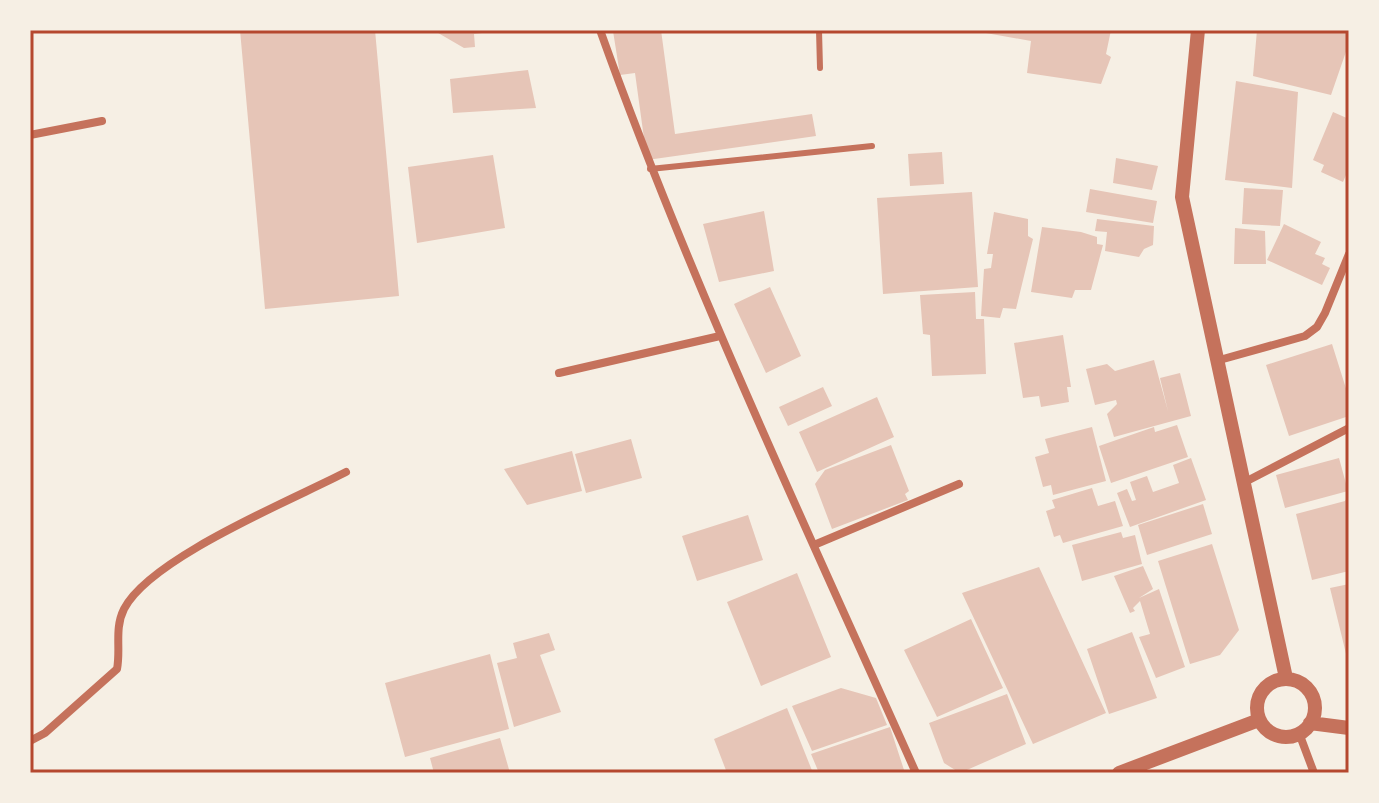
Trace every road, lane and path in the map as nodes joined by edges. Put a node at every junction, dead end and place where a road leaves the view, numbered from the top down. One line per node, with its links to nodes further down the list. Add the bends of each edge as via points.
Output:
1 (600, 30): 8 (street)
2 (819, 30): 4 (lane)
3 (1198, 30): 11 (street, via 1182,197)
4 (820, 68)
5 (102, 121): 6 (street)
6 (30, 135)
7 (872, 146): 8 (lane)
8 (650, 169): 10 (street)
9 (1349, 254): 11 (street, via 1317,327 1305,336)
10 (720, 336): 12 (street); 17 (street)
11 (1215, 362): 15 (street)
12 (559, 373)
13 (1349, 428): 15 (street)
14 (346, 472): 22 (street, via 180,558 143,584 120,618 117,669)
15 (1245, 482): 18 (street)
16 (959, 484): 17 (street)
17 (814, 545): 23 (street)
18 (1286, 678): 19 (street, via 1264,688 1257,703); 20 (street, via 1303,684 1313,698)
19 (1259, 720): 20 (street, via 1276,735); 24 (street)
20 (1305, 728): 21 (street); 25 (street)
21 (1349, 728)
22 (30, 741)
23 (916, 773)
24 (1119, 773)
25 (1314, 773)

